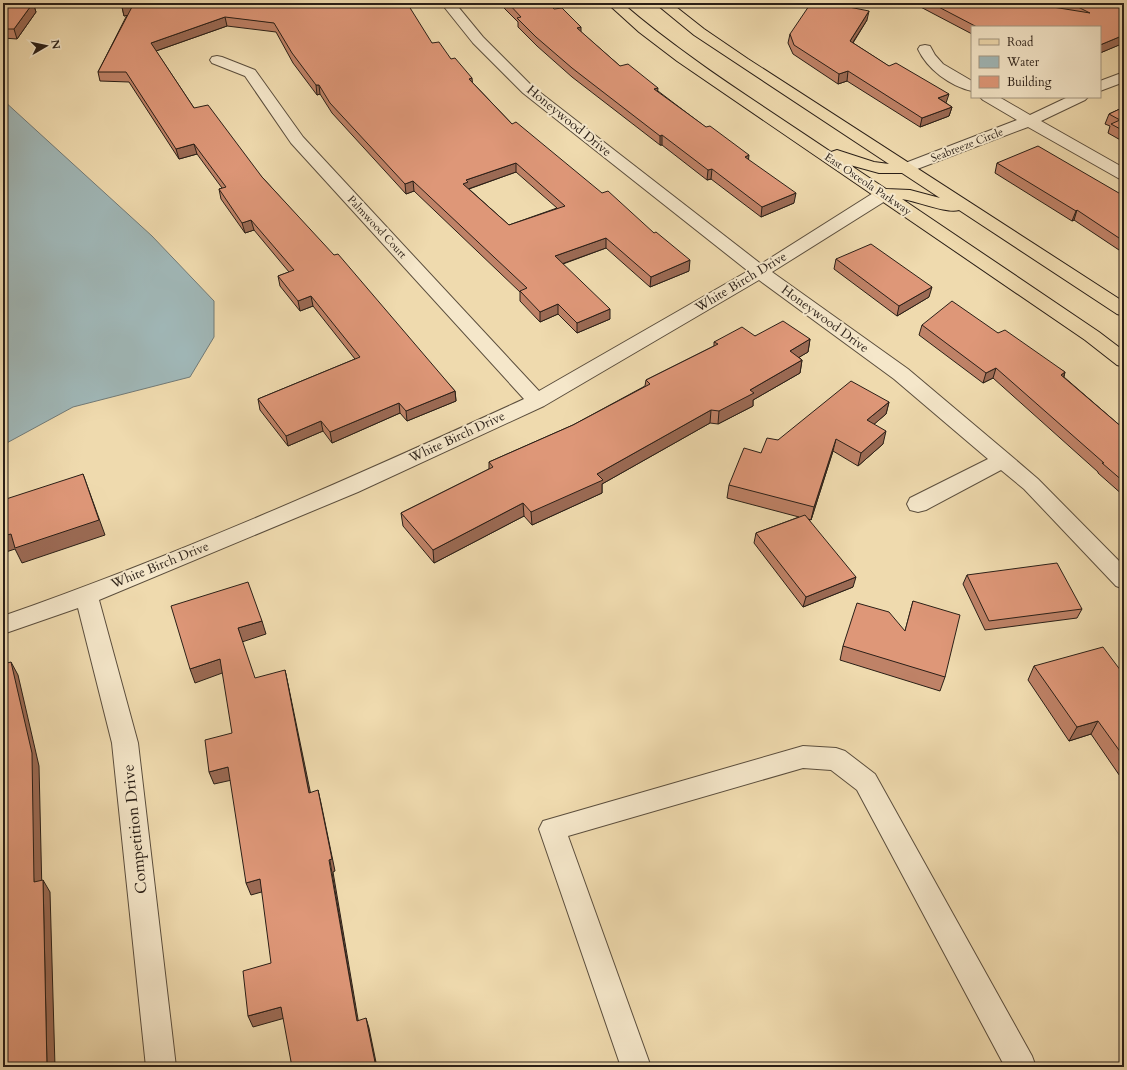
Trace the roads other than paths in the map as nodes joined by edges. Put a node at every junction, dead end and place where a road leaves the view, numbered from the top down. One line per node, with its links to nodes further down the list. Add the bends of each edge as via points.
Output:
1 (448, 3): 17 (street, Honeywood Drive, via 478,40 528,90)
2 (614, 3): 12 (main road, East Osceola Parkway, via 682,58)
3 (662, 3): 13 (main road, via 726,51)
4 (925, 49): 7 (street, via 930,60 937,66)
5 (217, 60): 20 (street, Palmwood Court, via 250,73 297,140)
6 (1124, 76): 8 (street)
7 (971, 87)
8 (1101, 87)
9 (990, 98): 11 (street)
10 (1078, 98): 11 (street, Seabreeze Circle)
11 (1029, 121): 13 (street, Seabreeze Circle); 14 (street)
12 (813, 147): 13 (main road, via 876,167 898,170); 15 (main road, East Osceola Parkway)
13 (906, 168): 16 (main road)
14 (1124, 175)
15 (884, 194): 16 (main road, via 916,196); 17 (street, White Birch Drive); 19 (main road, East Osceola Parkway, via 1092,336)
16 (979, 215): 18 (main road)
17 (760, 272): 20 (street, White Birch Drive); 21 (street, Honeywood Drive, via 901,374)
18 (1124, 310)
19 (1124, 361)
20 (538, 401): 24 (street, White Birch Drive, via 350,487)
21 (1003, 460): 22 (street); 23 (street, Honeywood Drive, via 1031,484)
22 (918, 504)
23 (1124, 580)
24 (86, 596): 25 (street, White Birch Drive); 26 (street, Competition Drive, via 125,743)
25 (3, 625)
26 (161, 1067)
27 (636, 1067): 28 (street, via 552,829 804,757 836,759 866,782)
28 (1021, 1067)

